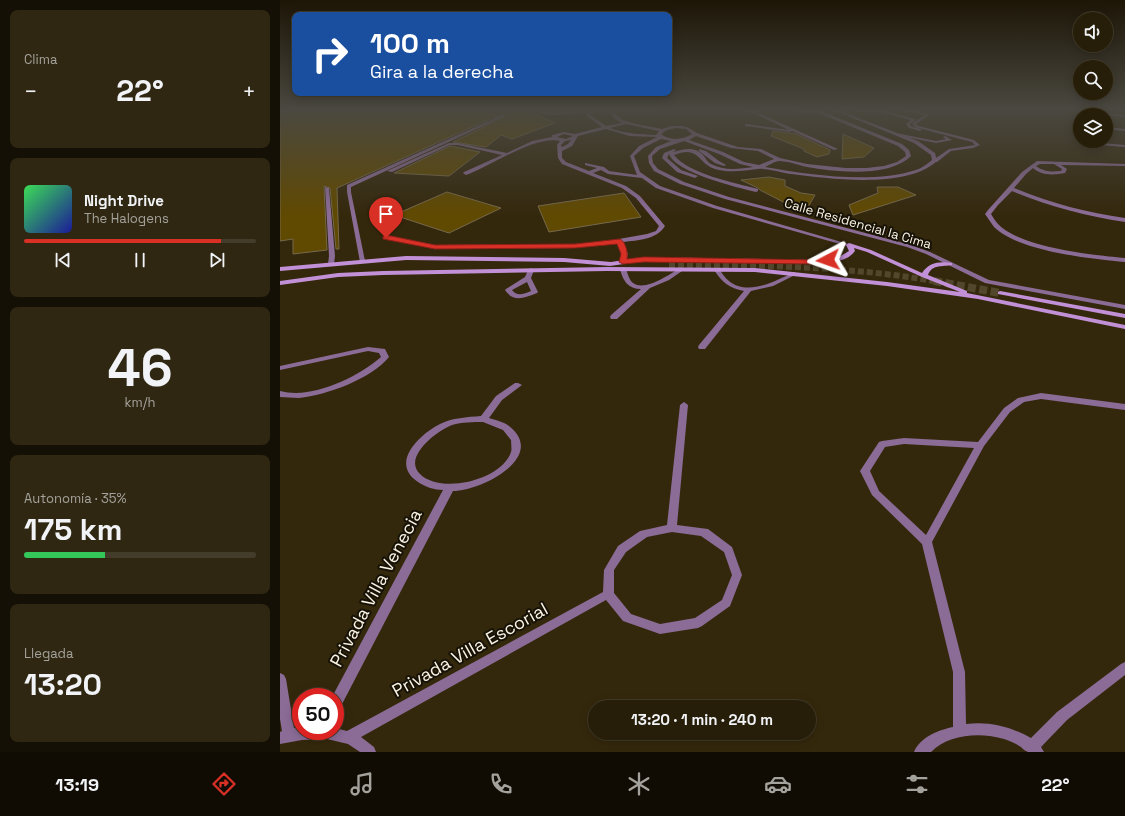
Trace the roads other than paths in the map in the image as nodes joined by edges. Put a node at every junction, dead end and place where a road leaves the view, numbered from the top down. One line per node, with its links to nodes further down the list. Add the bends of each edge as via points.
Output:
1 (439, 145): 55 (lane, via 349,186)
2 (447, 145): 38 (street)
3 (463, 145): 23 (street)
4 (515, 145): 23 (street)
5 (527, 145): 25 (street)
6 (559, 145): 21 (street)
7 (570, 145): 21 (street)
8 (645, 145): 41 (street, via 632,156)
9 (666, 145): 58 (street, Calle Residencial la Cima, via 658,148 650,156 656,170 667,177 727,198 909,246)
10 (697, 145): 24 (street)
11 (729, 145): 19 (street)
12 (827, 145): 20 (street)
13 (897, 145): 35 (street, via 907,151 908,156 904,161 895,165)
14 (923, 145): 27 (street, via 934,154)
15 (941, 145): 22 (lane)
16 (978, 145): 22 (lane, via 973,148)
17 (1114, 145): 18 (street)
18 (1125, 146)
19 (738, 148): 24 (street); 26 (street, via 765,152)
20 (836, 149)
21 (560, 150): 40 (street, via 560,158 564,163)
22 (950, 150): 27 (lane)
23 (498, 152): 25 (street)
24 (723, 153): 28 (street)
25 (506, 154): 39 (street)
26 (777, 159): 31 (street); 35 (street, via 815,167)
27 (935, 161): 45 (street, via 920,171 902,175)
28 (742, 163): 31 (street); 46 (street, via 735,166 721,165 702,150 686,148 666,154 664,158 678,171)
29 (587, 164): 34 (street)
30 (1054, 164): 32 (street, via 1040,162); 33 (street); 36 (street)
31 (760, 166): 45 (street, via 806,175); 46 (street, via 746,170 726,170 706,164 695,151 671,155 689,169)
32 (1033, 166): 42 (street); 43 (street)
33 (1125, 166)
34 (601, 168): 40 (street); 41 (street); 44 (street, via 608,172)
35 (855, 169): 45 (street)
36 (1065, 169): 37 (street); 42 (street, via 1063,172)
37 (1125, 170)
38 (390, 171)
39 (466, 173)
40 (589, 173): 52 (street, via 624,187 638,197 662,226 658,232 648,236)
41 (638, 173): 44 (street, Calle Residencial la Cima)
42 (1047, 173): 43 (street)
43 (1022, 176): 48 (street)
44 (644, 177): 53 (street, Calle Residencial la Cima, via 658,187 716,207)
45 (856, 177)
46 (738, 186): 49 (street)
47 (327, 188): 56 (lane)
48 (1011, 189): 50 (street, via 1042,202 1074,211); 54 (street, via 988,214 999,229 1013,237 1077,255)
49 (756, 190)
50 (1125, 220)
51 (386, 238): 52 (street, via 435,247 575,246)
52 (620, 241): 60 (street, via 625,254)
53 (849, 245): 60 (main road, via 852,251 850,254 840,259 816,262 644,259); 66 (main road, via 869,251)
54 (1125, 260)
55 (362, 261): 56 (main road); 57 (main road, via 406,258 564,260)
56 (331, 264): 61 (main road)
57 (610, 264): 59 (main road); 60 (main road)
58 (950, 264): 66 (main road, via 930,266); 73 (street, Calle Residencial la Cima, via 987,282)
59 (669, 265)
60 (623, 266): 62 (main road); 63 (main road); 69 (street, via 624,277 631,285)
61 (280, 269)
62 (532, 270): 67 (street); 68 (main road, via 353,274)
63 (682, 270): 64 (main road); 69 (street, via 665,282)
64 (717, 270): 65 (main road); 70 (street, via 729,284)
65 (794, 274): 70 (street, via 777,284); 72 (main road)
66 (924, 276): 72 (main road)
67 (528, 278): 67 (street, via 508,290 512,295 521,297 535,292)
68 (280, 282)
69 (647, 288): 75 (street)
70 (748, 290): 77 (street)
71 (1000, 293): 74 (main road)
72 (978, 297): 76 (main road)
73 (1125, 307)
74 (1125, 316)
75 (614, 317)
76 (1125, 327)
77 (702, 347)
78 (280, 368): 80 (street, via 368,350 382,351 385,357 357,376 321,391 299,395)
79 (518, 385): 83 (street, via 499,398)
80 (280, 394)
81 (684, 406): 86 (street)
82 (1125, 407): 84 (street, via 1042,396 1021,400 1007,410)
83 (484, 420): 85 (street, via 500,424 512,432 517,443 515,456 505,468 490,479 470,487); 85 (street, via 464,420 444,426 426,436 414,449 410,463 415,476 428,485)
84 (980, 445): 87 (street); 87 (street, via 904,441 882,444 865,471 876,493)
85 (449, 489): 91 (street, Privada Villa Venecia)
86 (672, 528): 88 (street, via 644,534 622,549 609,570); 88 (street, via 704,532 728,550 737,575 726,603 698,623 660,629 627,618)
87 (927, 542): 92 (street, via 960,672)
88 (608, 594): 95 (street, Privada Villa Escorial)
89 (1125, 668): 96 (street, via 1062,716)
90 (280, 679): 93 (street)
91 (343, 688)
92 (960, 730): 96 (street, via 988,729 1009,733); 98 (street, via 934,740)
93 (284, 736)
94 (344, 737): 95 (street)
95 (349, 738): 97 (street)
96 (1035, 749)
97 (369, 752)
98 (921, 752)

